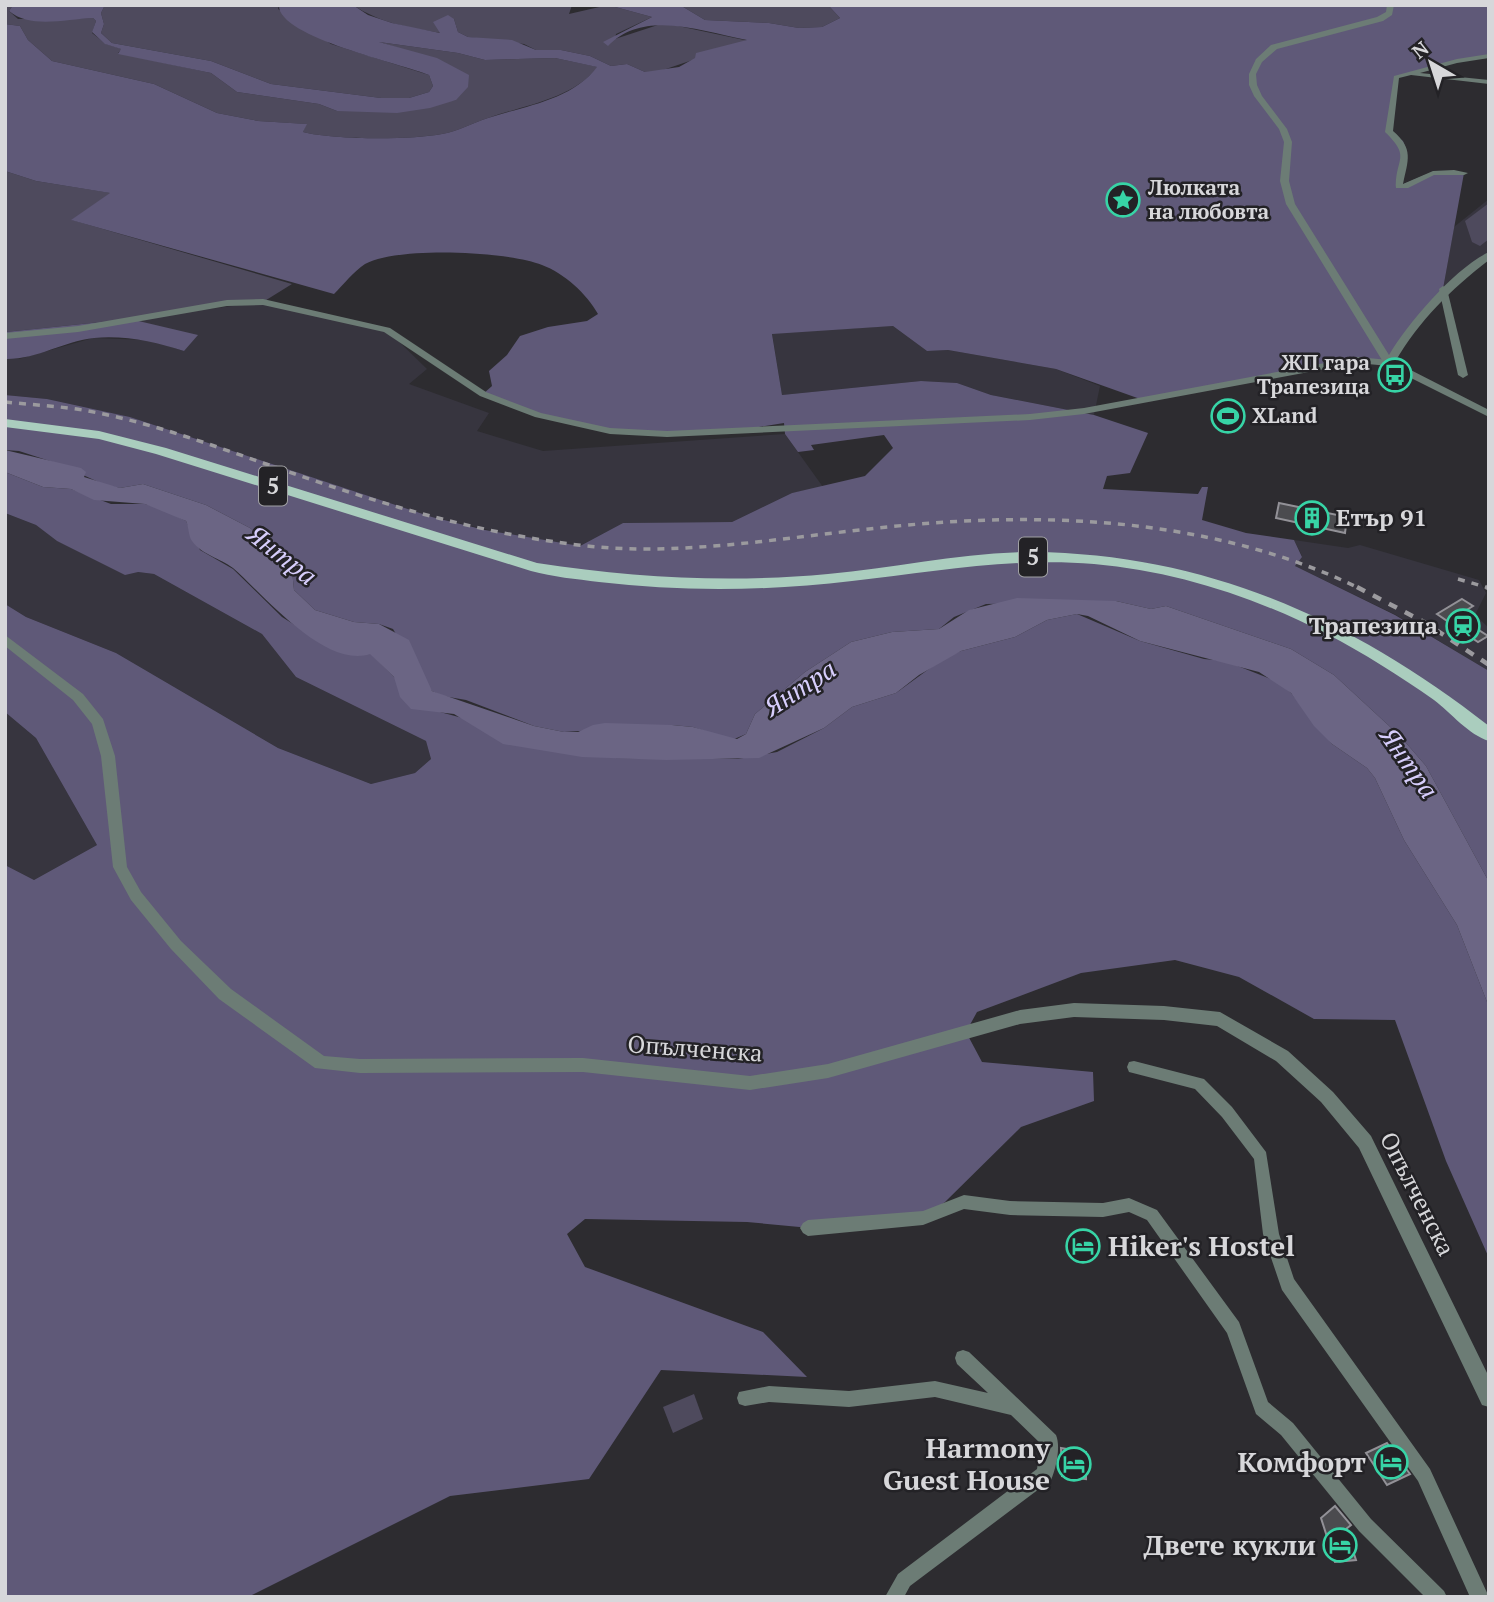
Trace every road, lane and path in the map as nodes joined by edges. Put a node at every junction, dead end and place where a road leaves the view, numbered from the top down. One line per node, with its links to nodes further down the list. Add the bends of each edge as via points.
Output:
1 (1391, 5): 9 (street, via 1380,19 1274,47 1261,57 1253,85 1288,142 1284,186 1292,206)
2 (1489, 56): 3 (street)
3 (1403, 73): 4 (street); 5 (street, via 1396,77 1389,132 1403,141 1406,149 1399,186 1407,187 1439,172)
4 (1489, 82)
5 (1464, 173)
6 (1489, 255): 7 (street)
7 (1443, 289): 9 (street); 10 (street)
8 (5, 336): 9 (street, via 78,329 227,303 263,302 387,330 483,394 509,406 569,423 635,434 1030,417 1357,360)
9 (1389, 363): 11 (street)
10 (1463, 375)
11 (1489, 414)
12 (5, 423): 14 (main road, 5, via 99,435 161,450 536,568 596,578 727,585 1032,557 1161,570 1243,592 1348,636 1420,679)
13 (5, 639): 19 (street, Опълченска, via 78,697 98,722 108,756 120,867 136,896 225,994 321,1063 583,1065 750,1083 828,1071 1020,1017 1074,1010 1220,1019 1282,1056 1327,1097 1365,1142)
14 (1489, 734)
15 (1134, 1067): 23 (street, via 1199,1084 1261,1157 1271,1234 1288,1284 1424,1475)
16 (808, 1228): 22 (street, via 923,1219 964,1202 1090,1210 1129,1205 1152,1215 1233,1328 1262,1408 1287,1429 1365,1525)
17 (963, 1358): 20 (street)
18 (744, 1398): 20 (street, via 769,1394 849,1399 935,1390)
19 (1489, 1398)
20 (1016, 1408): 21 (street, via 1050,1441 1045,1474 904,1580)
21 (894, 1597)
22 (1438, 1597)
23 (1480, 1597)

